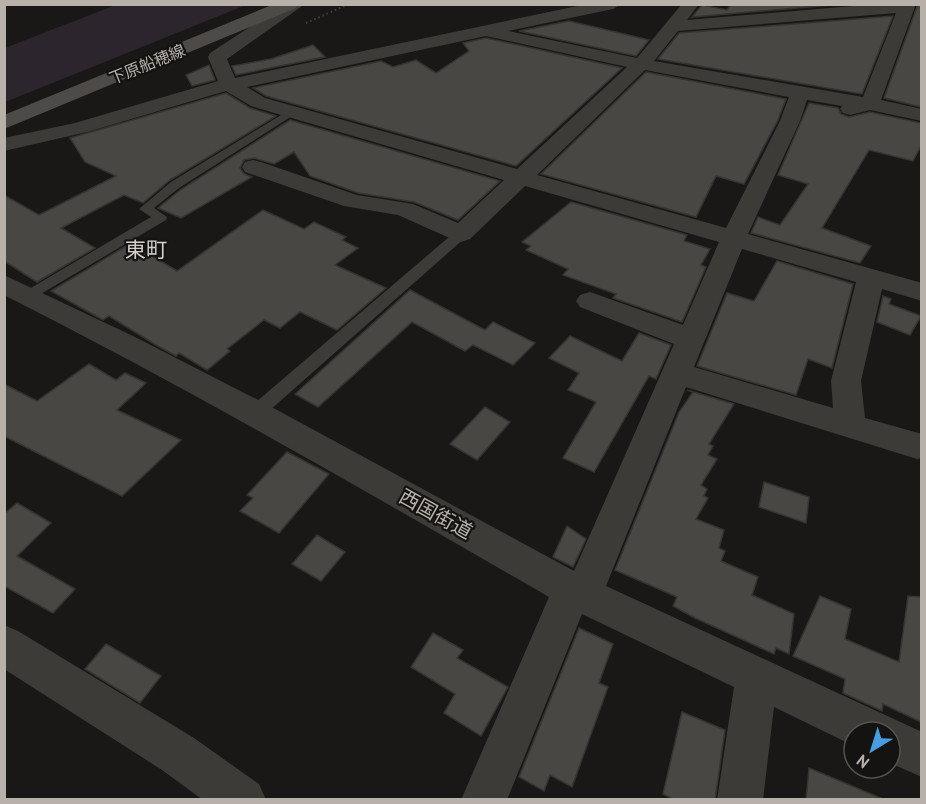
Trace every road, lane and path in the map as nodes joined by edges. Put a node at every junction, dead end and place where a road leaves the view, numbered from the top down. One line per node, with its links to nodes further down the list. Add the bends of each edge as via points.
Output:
1 (290, 4): 15 (main road, 下原船穂線)
2 (297, 4): 9 (street, via 217,57)
3 (614, 4): 7 (street)
4 (691, 4): 6 (street)
5 (908, 6): 6 (street); 11 (street)
6 (674, 26): 8 (street)
7 (487, 30): 8 (street); 9 (street)
8 (642, 63): 10 (street); 18 (street)
9 (229, 86): 12 (street, via 258,102); 16 (street)
10 (800, 93): 11 (street); 14 (street)
11 (870, 104): 13 (street); 14 (street)
12 (291, 112): 18 (street); 22 (lane, via 175,185 145,209 161,217)
13 (921, 115)
14 (790, 121): 20 (street)
15 (4, 123)
16 (4, 145)
17 (253, 167): 19 (street, via 352,201 405,209)
18 (521, 179): 19 (street); 20 (street)
19 (460, 234): 27 (lane)
20 (734, 237): 21 (street); 25 (street)
21 (871, 277): 23 (street); 28 (street, via 846,381)
22 (16, 289): 27 (street, 西国街道)
23 (921, 292)
24 (590, 301): 25 (street)
25 (691, 339): 26 (street)
26 (677, 373): 28 (street); 30 (street)
27 (255, 413): 30 (street, 西国街道)
28 (850, 425): 29 (street)
29 (917, 446)
30 (578, 592): 32 (street, 西国街道); 37 (street)
31 (4, 645): 36 (street, via 178,754)
32 (756, 676): 33 (street, 西国街道); 38 (street)
33 (848, 720)
34 (902, 746): 35 (street)
35 (921, 755)
36 (243, 800)
37 (484, 800)
38 (740, 800)

